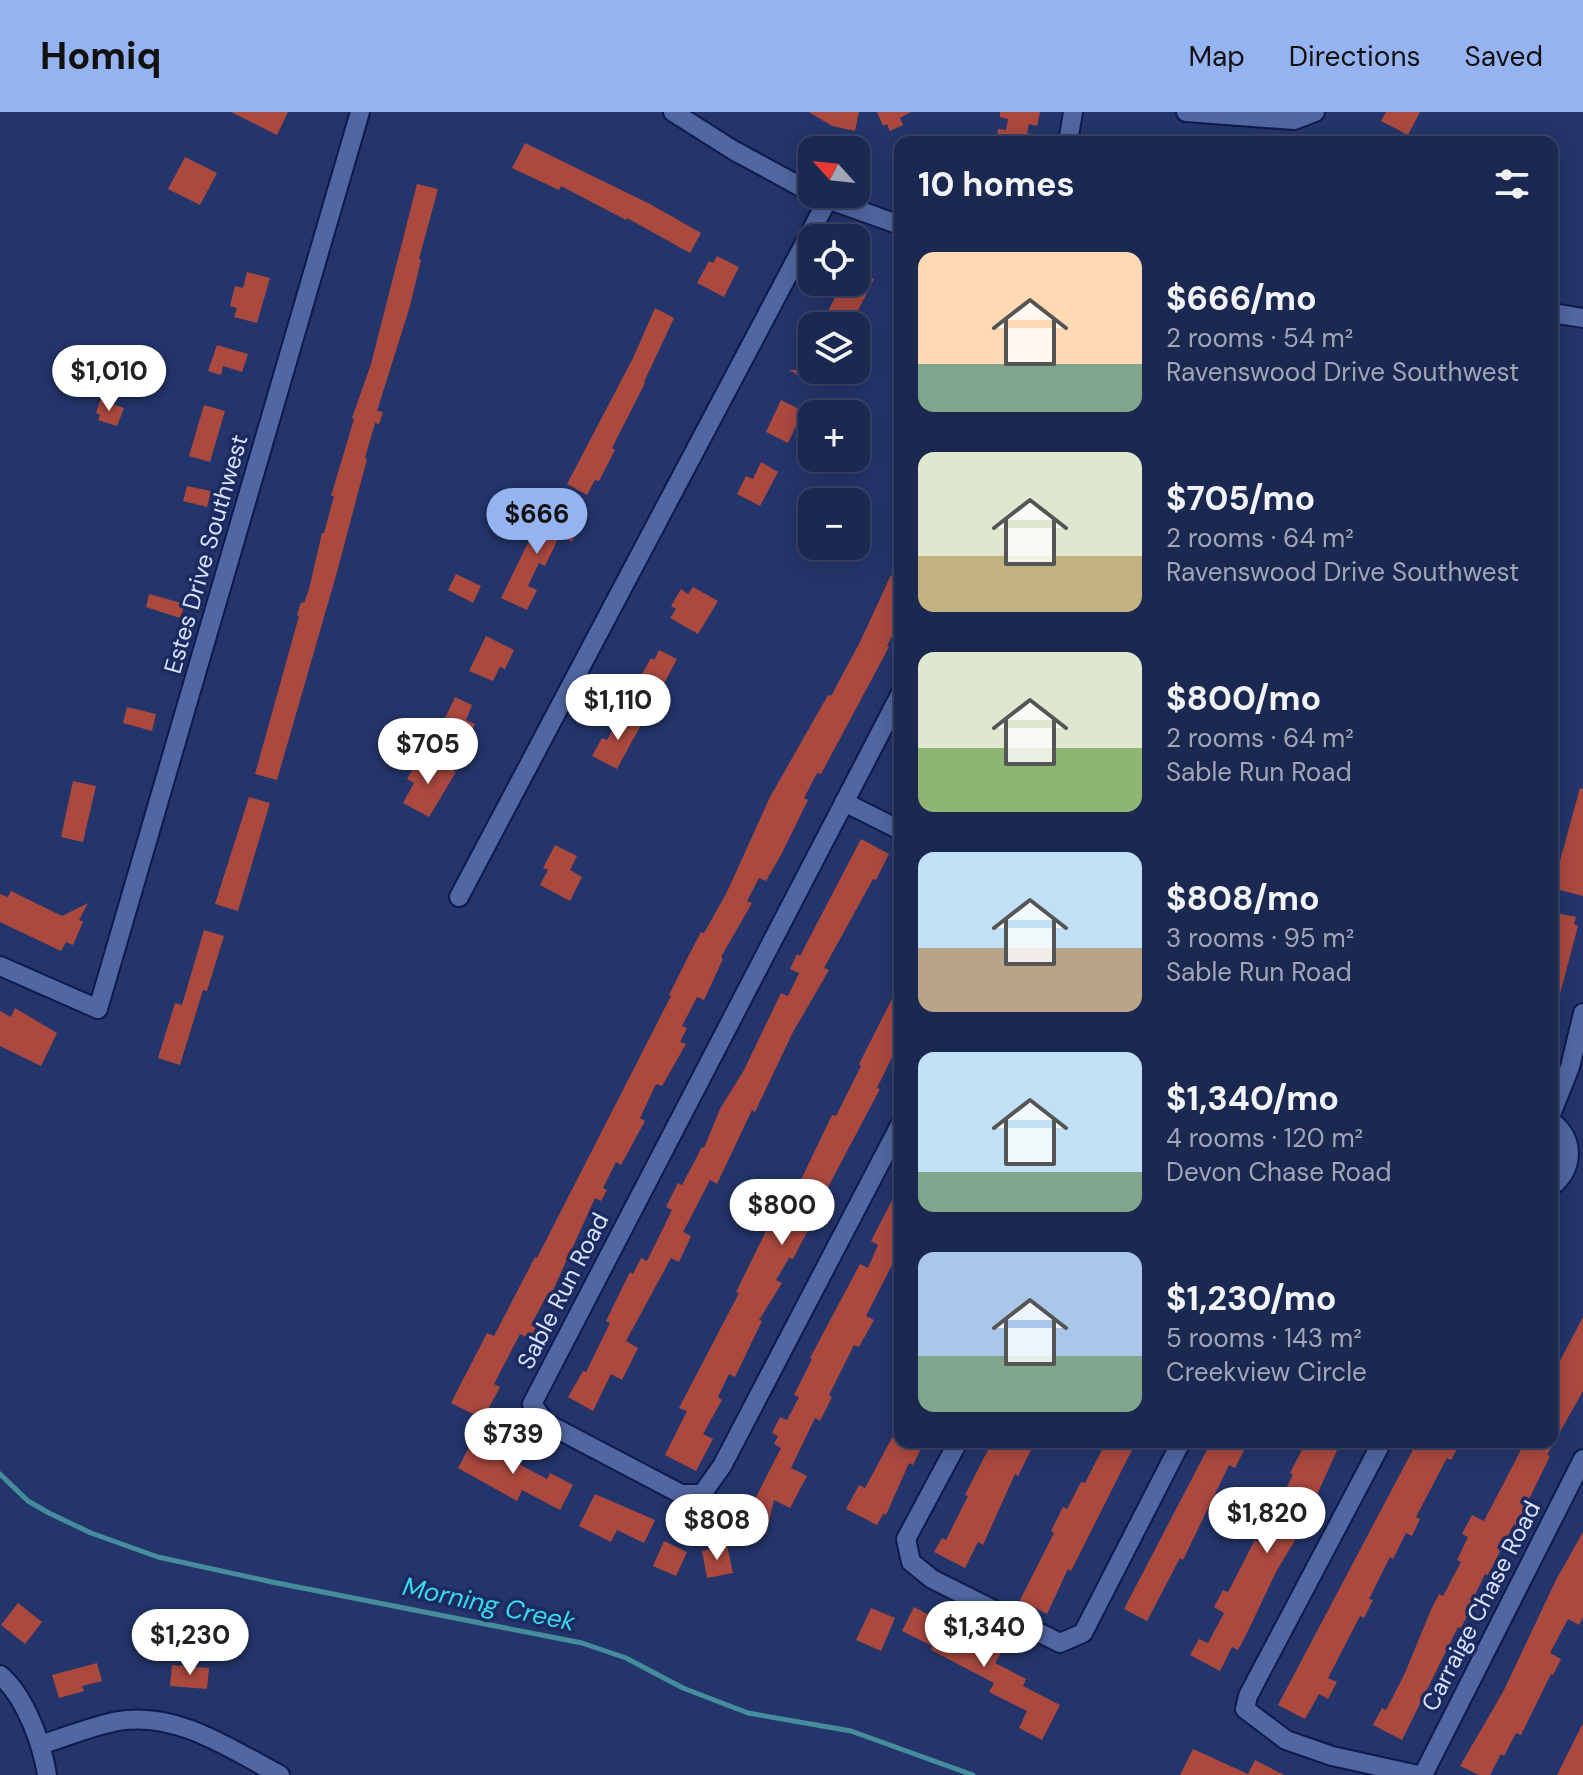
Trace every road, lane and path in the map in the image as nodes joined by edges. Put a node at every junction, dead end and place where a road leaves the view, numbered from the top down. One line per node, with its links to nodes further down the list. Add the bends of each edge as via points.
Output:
1 (360, 112): 17 (street, Estes Drive Southwest, via 98,1009)
2 (673, 112): 7 (street)
3 (1073, 112): 6 (street)
4 (1186, 112): 5 (street, via 1294,120)
5 (1315, 112)
6 (1069, 136)
7 (798, 185)
8 (812, 208): 16 (street)
9 (852, 208): 10 (street)
10 (894, 223)
11 (1558, 314): 12 (street)
12 (1583, 318)
13 (894, 706): 14 (street, Sable Run Road)
14 (844, 802): 15 (street); 21 (street, Sable Run Road, via 532,1404 546,1423 681,1494 702,1494 722,1466)
15 (894, 827)
16 (459, 897)
17 (0, 966)
18 (1583, 1013): 19 (street)
19 (1558, 1097)
20 (1558, 1128): 22 (street)
21 (894, 1136)
22 (1575, 1174)
23 (955, 1448): 24 (street, via 906,1539 911,1562 932,1579 1060,1643 1083,1633)
24 (1178, 1448)
25 (1379, 1448): 31 (street, via 1245,1709 1286,1740)
26 (1583, 1459): 31 (street, Carraige Chase Road)
27 (0, 1675): 28 (street, via 10,1684)
28 (40, 1745): 29 (street); 30 (street, via 119,1721 150,1720 206,1735)
29 (47, 1775)
30 (280, 1775)
31 (1420, 1775)

